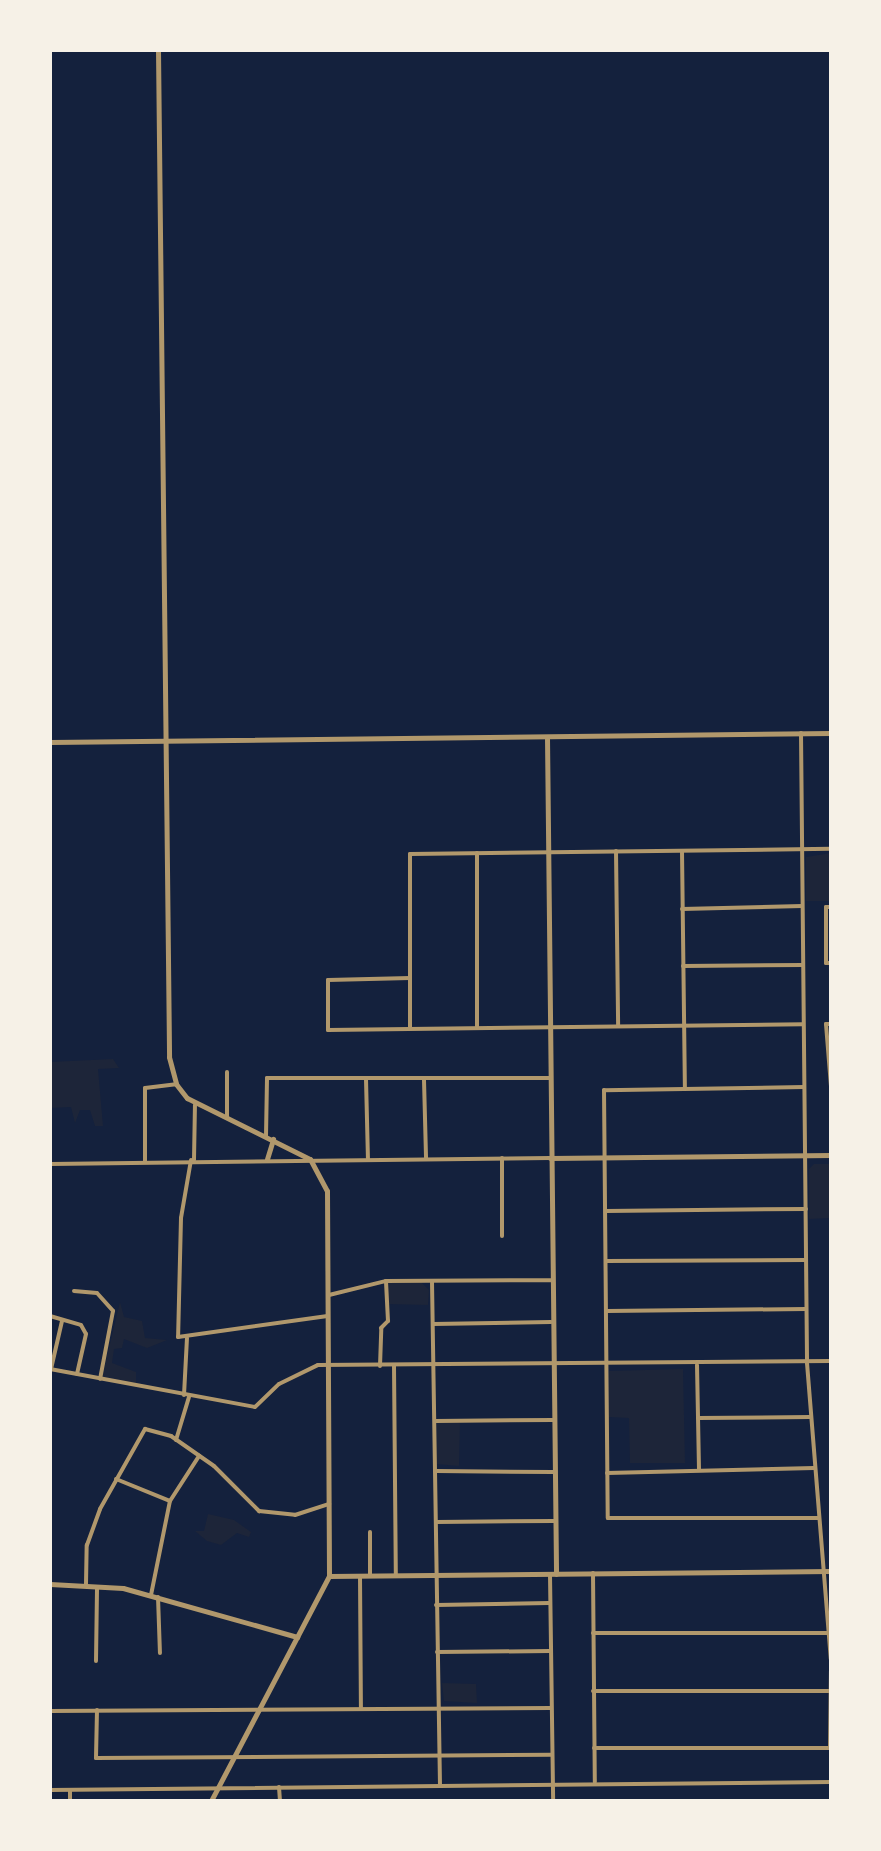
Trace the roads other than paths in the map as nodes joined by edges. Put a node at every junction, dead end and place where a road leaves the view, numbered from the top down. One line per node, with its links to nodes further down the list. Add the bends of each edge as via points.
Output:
1 (158, 50): 5 (street)
2 (801, 733): 3 (street); 4 (street); 7 (street)
3 (831, 733)
4 (547, 737): 5 (street); 12 (street)
5 (165, 741): 6 (street); 31 (street, via 169,1057)
6 (50, 742)
7 (802, 849): 8 (street); 10 (street); 13 (street)
8 (831, 849)
9 (616, 851): 10 (street); 12 (street); 22 (street)
10 (682, 851): 15 (street)
11 (477, 853): 12 (street); 19 (street, via 410,854); 26 (street)
12 (546, 853): 24 (street)
13 (802, 906): 15 (street); 17 (street)
14 (831, 907): 16 (street, via 826,907 826,963)
15 (682, 909): 18 (street)
16 (831, 963)
17 (803, 965): 18 (street); 20 (street)
18 (683, 966): 23 (street)
19 (410, 978): 25 (street); 25 (street, via 328,980 328,1030)
20 (803, 1024): 23 (street); 33 (street)
21 (831, 1024): 32 (street, via 826,1024)
22 (618, 1026): 23 (street); 24 (street)
23 (684, 1026): 34 (street)
24 (549, 1027): 26 (street); 28 (street)
25 (410, 1028): 26 (street)
26 (477, 1028)
27 (227, 1072): 36 (street)
28 (549, 1078): 30 (street); 43 (street)
29 (366, 1079): 30 (street); 37 (street, via 267,1078); 46 (street)
30 (424, 1080): 47 (street)
31 (176, 1084): 35 (street); 49 (street, via 145,1088)
32 (831, 1086)
33 (804, 1087): 34 (street); 39 (street)
34 (685, 1089): 41 (street, via 604,1090)
35 (195, 1105): 36 (street); 48 (street)
36 (227, 1120): 37 (street)
37 (266, 1136): 38 (street)
38 (273, 1139): 44 (street); 45 (street)
39 (805, 1155): 40 (street); 41 (street); 51 (street)
40 (831, 1155)
41 (605, 1157): 43 (street); 52 (street)
42 (502, 1158): 43 (street); 47 (street); 53 (street)
43 (550, 1158): 56 (street)
44 (267, 1159): 45 (street); 48 (street)
45 (310, 1159): 46 (street); 60 (street, via 327,1191)
46 (368, 1159): 47 (street)
47 (426, 1159)
48 (193, 1160): 49 (street); 68 (street, via 181,1218 176,1332)
49 (145, 1161): 50 (street)
50 (50, 1164)
51 (806, 1209): 52 (street); 54 (street)
52 (606, 1211): 55 (street)
53 (502, 1236)
54 (806, 1260): 55 (street); 61 (street)
55 (606, 1261): 62 (street)
56 (551, 1280): 58 (street); 66 (street)
57 (386, 1281): 58 (street); 60 (street); 73 (street, via 388,1321 381,1328)
58 (432, 1282): 67 (street)
59 (74, 1291): 80 (street, via 97,1293 113,1311)
60 (329, 1295): 64 (street)
61 (806, 1309): 62 (street); 70 (street)
62 (607, 1311): 75 (street)
63 (50, 1316): 65 (street)
64 (328, 1316): 68 (street); 71 (street)
65 (62, 1320): 78 (street); 79 (street, via 81,1325 86,1334)
66 (551, 1322): 67 (street); 76 (street)
67 (433, 1324): 77 (street)
68 (187, 1338): 81 (street)
69 (831, 1361): 70 (street)
70 (807, 1363): 72 (street); 82 (street)
71 (330, 1365): 73 (street); 81 (street, via 295,1373 255,1407); 95 (street)
72 (697, 1365): 75 (street); 83 (street)
73 (380, 1366): 74 (street)
74 (394, 1366): 77 (street); 107 (street)
75 (606, 1366): 76 (street); 92 (street)
76 (552, 1367): 77 (street); 84 (street)
77 (432, 1368): 85 (street)
78 (50, 1369): 79 (street)
79 (77, 1374): 80 (street)
80 (100, 1379): 81 (street)
81 (187, 1395): 86 (street)
82 (810, 1417): 83 (street); 88 (street)
83 (698, 1418): 89 (street)
84 (553, 1420): 85 (street); 91 (street)
85 (435, 1421): 90 (street)
86 (176, 1440): 87 (street); 93 (street, via 145,1429)
87 (199, 1456): 94 (street); 95 (street, via 259,1511 295,1515)
88 (814, 1468): 89 (street); 96 (street)
89 (699, 1470): 92 (street)
90 (436, 1471): 91 (street); 98 (street)
91 (553, 1472): 97 (street)
92 (607, 1473): 96 (street, via 608,1518)
93 (116, 1479): 94 (street); 110 (street, via 87,1545)
94 (170, 1501): 112 (street)
95 (329, 1504): 104 (street)
96 (818, 1518): 100 (street)
97 (554, 1521): 98 (street); 103 (street)
98 (436, 1522): 108 (street)
99 (370, 1532): 106 (street)
100 (823, 1571): 101 (street); 102 (street); 116 (street)
101 (831, 1571)
102 (593, 1573): 103 (street); 115 (street)
103 (553, 1574): 108 (street); 113 (street)
104 (329, 1576): 105 (street); 117 (street)
105 (360, 1576): 106 (street); 128 (street)
106 (370, 1576): 107 (street)
107 (396, 1576): 108 (street)
108 (436, 1576): 114 (street)
109 (50, 1584): 110 (street)
110 (86, 1584): 111 (street)
111 (97, 1585): 112 (street); 122 (street)
112 (154, 1596): 117 (street); 120 (street)
113 (549, 1603): 114 (street); 118 (street)
114 (436, 1605): 119 (street)
115 (593, 1633): 116 (street); 124 (street)
116 (829, 1633): 121 (street)
117 (297, 1637): 126 (street)
118 (550, 1651): 119 (street); 127 (street)
119 (437, 1652): 129 (street)
120 (160, 1653)
121 (831, 1659)
122 (96, 1661)
123 (831, 1671): 125 (street)
124 (593, 1691): 125 (street); 132 (street)
125 (830, 1691): 133 (street)
126 (260, 1708): 128 (street); 130 (street); 135 (street)
127 (551, 1708): 129 (street); 134 (street)
128 (361, 1709): 129 (street)
129 (437, 1709): 136 (street)
130 (97, 1710): 131 (street); 135 (street, via 96,1758)
131 (50, 1711)
132 (594, 1748): 133 (street); 139 (street)
133 (830, 1748)
134 (552, 1755): 136 (street); 137 (street)
135 (234, 1757): 136 (street); 142 (street)
136 (439, 1758): 140 (street)
137 (553, 1782): 139 (street); 140 (street); 148 (street)
138 (831, 1782): 139 (street)
139 (596, 1783)
140 (440, 1785): 141 (street)
141 (279, 1787): 142 (street); 147 (street)
142 (218, 1788): 144 (street); 146 (street)
143 (50, 1790): 144 (street)
144 (70, 1790): 145 (street)
145 (70, 1801)
146 (211, 1801)
147 (280, 1801)
148 (553, 1801)

